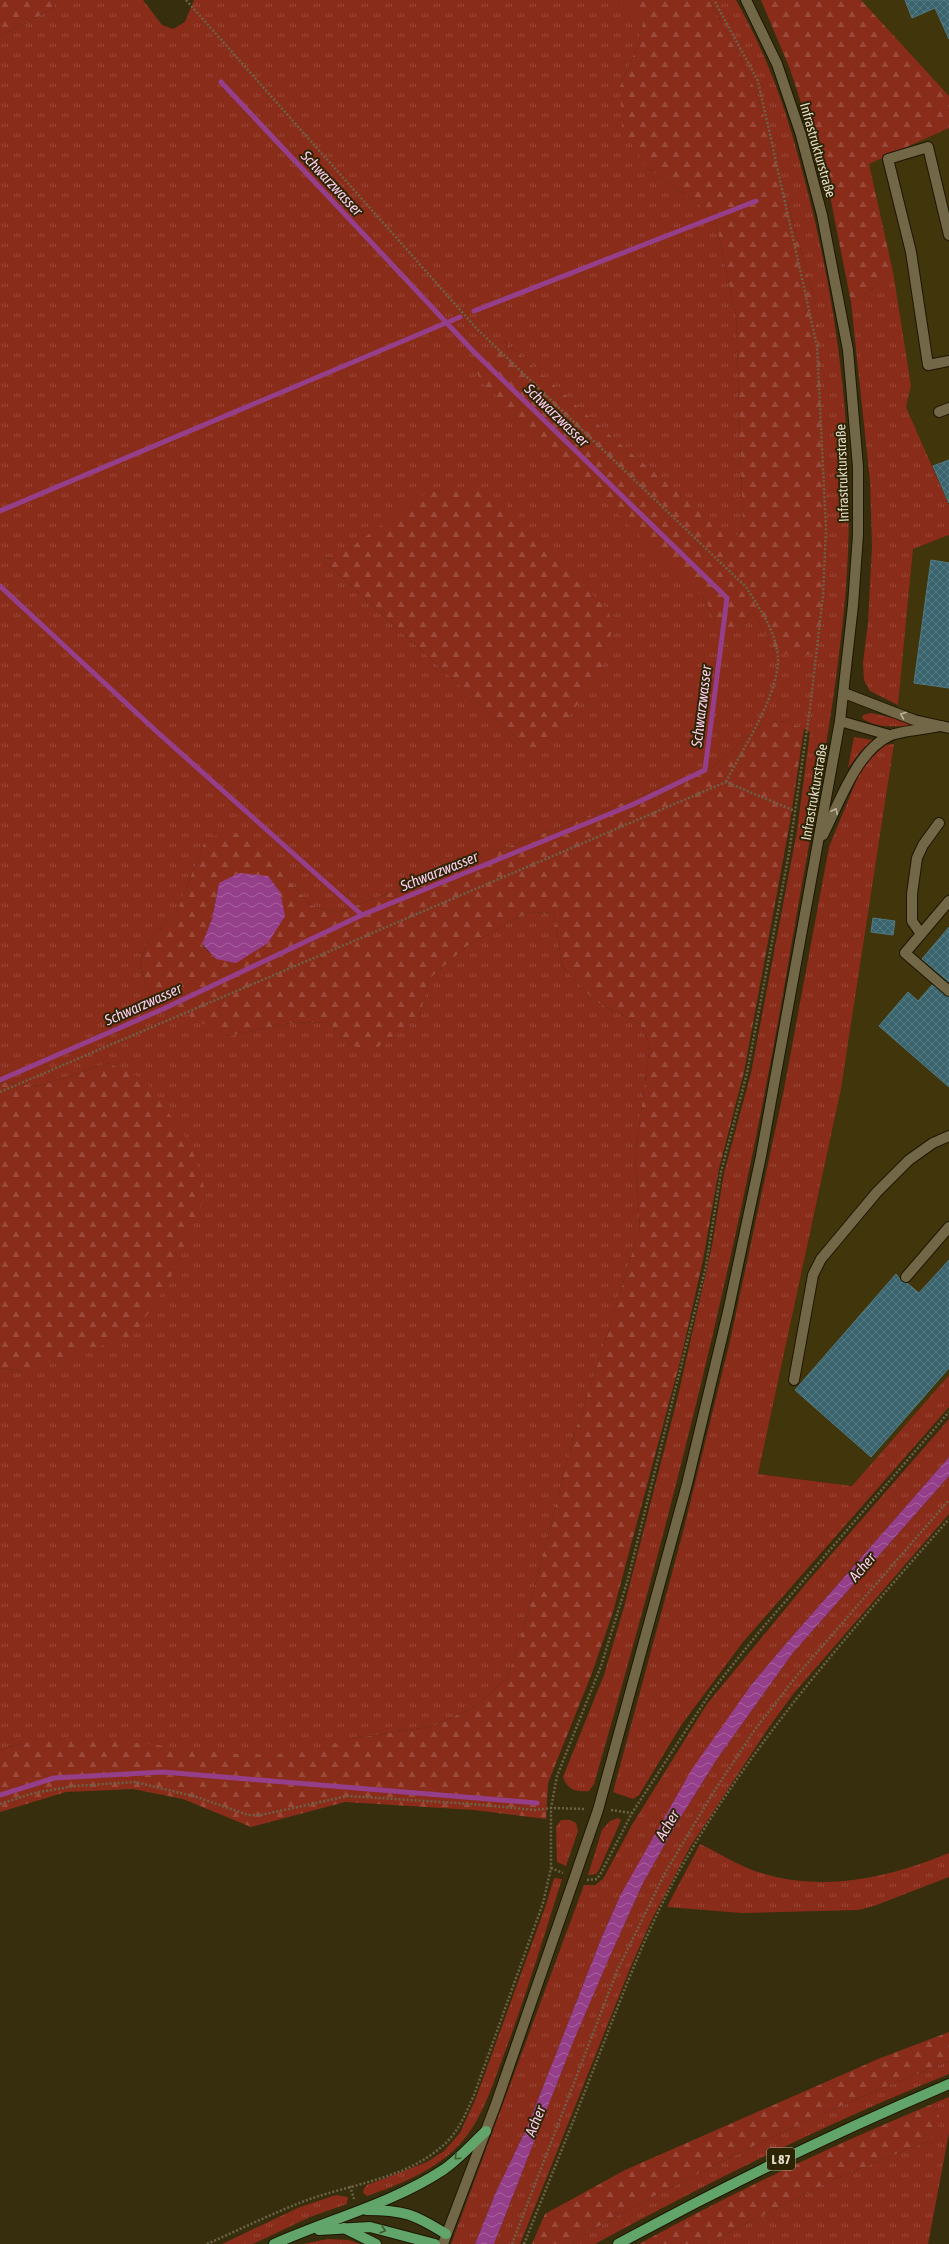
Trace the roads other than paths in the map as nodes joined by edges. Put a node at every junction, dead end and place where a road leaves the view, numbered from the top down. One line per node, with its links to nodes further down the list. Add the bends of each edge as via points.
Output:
1 (746, 0): 6 (street, Infrastrukturstraße, via 777,64 801,135 822,215 848,350 858,490 853,605)
2 (949, 235): 3 (street, via 928,147 888,159 911,252 928,365)
3 (949, 361)
4 (949, 408): 5 (street)
5 (939, 412)
6 (844, 693): 7 (street, Infrastrukturstraße); 8 (street, one-way to 6, via 914,720)
7 (840, 721): 9 (street); 11 (street, Infrastrukturstraße)
8 (945, 727): 9 (street)
9 (889, 735): 11 (street, one-way to 9, via 862,759)
10 (940, 823): 13 (street, via 923,845 917,858 912,894 912,921)
11 (818, 846): 20 (street, Infrastrukturstraße, via 762,1156 687,1484 598,1810)
12 (949, 901): 13 (street)
13 (921, 934): 14 (street, via 905,953)
14 (949, 991)
15 (949, 1136): 18 (street, via 933,1142 909,1160 877,1192 821,1259 813,1275)
16 (949, 1227): 17 (street)
17 (906, 1277)
18 (794, 1380)
19 (949, 2084): 29 (main road, L 87, via 773,2163)
20 (486, 2131): 21 (main road, one-way to 21, via 445,2169 405,2191); 24 (street, Infrastrukturstraße)
21 (362, 2210): 23 (main road); 24 (main road, via 405,2212)
22 (344, 2228): 23 (main road); 26 (main road); 27 (main road, one-way to 27, via 370,2226)
23 (311, 2230): 25 (main road)
24 (446, 2234): 28 (street, Infrastrukturstraße)
25 (274, 2244)
26 (376, 2244)
27 (434, 2244)
28 (443, 2244)
29 (618, 2244)

